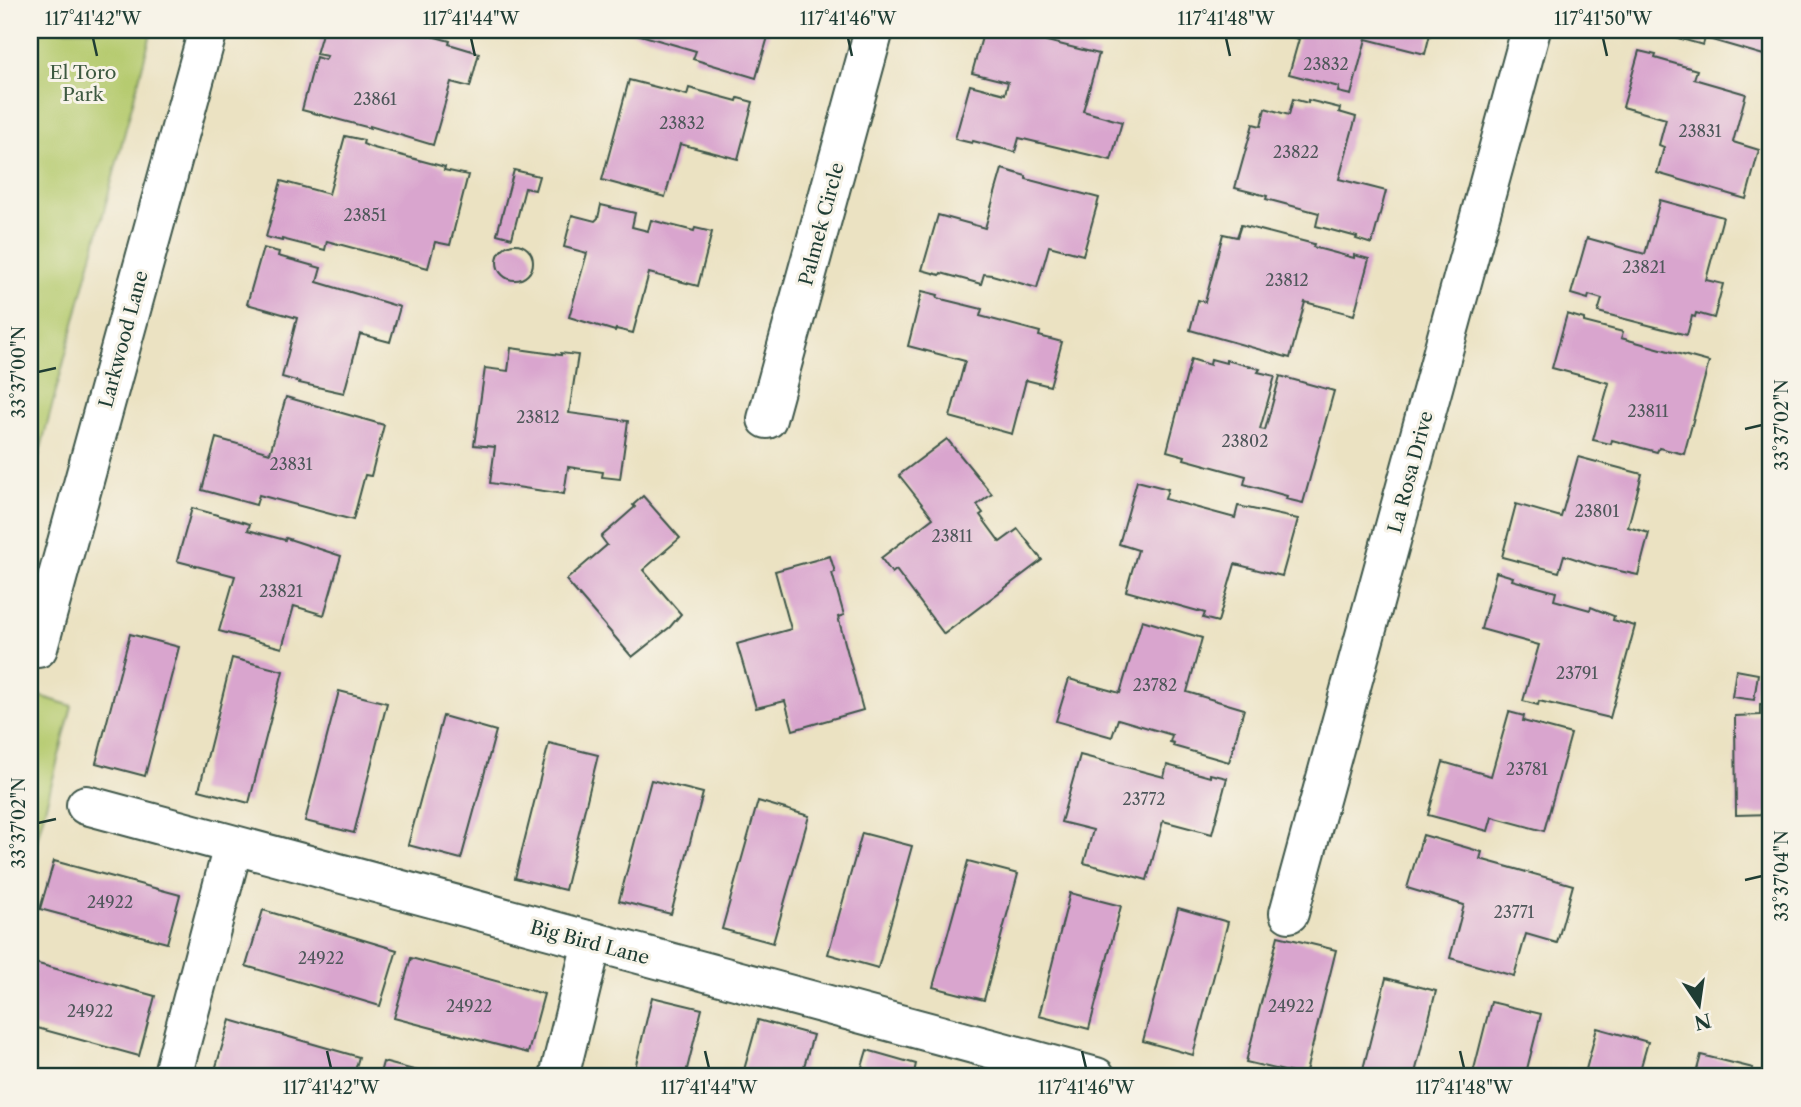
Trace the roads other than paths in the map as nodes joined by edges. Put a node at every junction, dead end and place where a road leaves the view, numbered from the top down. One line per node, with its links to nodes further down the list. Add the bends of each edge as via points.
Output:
1 (208, 30): 5 (street, Larkwood Lane)
2 (874, 30): 4 (street, Palmek Circle)
3 (1531, 30): 8 (street, La Rosa Drive)
4 (767, 419)
5 (38, 648)
6 (86, 805): 7 (street, Big Bird Lane)
7 (233, 846): 9 (street, Big Bird Lane); 10 (street)
8 (1289, 913)
9 (592, 943): 11 (street); 12 (street, Big Bird Lane)
10 (172, 1077)
11 (559, 1077)
12 (1096, 1077)

